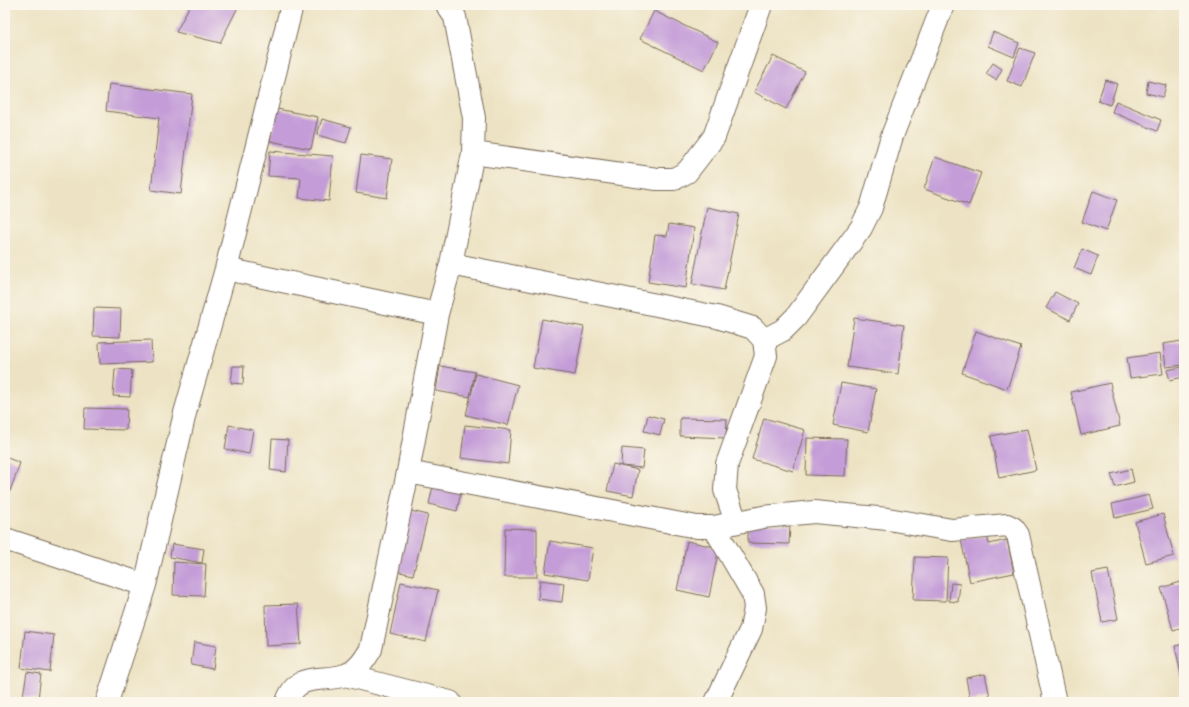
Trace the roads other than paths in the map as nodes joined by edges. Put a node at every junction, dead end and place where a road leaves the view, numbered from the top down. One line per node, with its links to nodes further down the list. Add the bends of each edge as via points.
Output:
1 (292, 5): 7 (street)
2 (447, 5): 5 (street, via 455,17 474,118)
3 (761, 5): 5 (street, via 714,137 687,172 674,179 657,179)
4 (943, 5): 9 (street, via 892,136 871,208 861,228 796,317 783,330)
5 (473, 153): 6 (street)
6 (451, 264): 8 (street); 9 (street, via 717,317 753,328)
7 (226, 269): 8 (street); 14 (street, via 185,413)
8 (437, 314): 10 (street)
9 (764, 340): 11 (street, via 766,356 727,464 725,490)
10 (408, 472): 12 (street, via 697,527); 15 (street, via 371,649 362,664)
11 (736, 522): 12 (street); 20 (street, via 814,512 888,519 952,530 1007,525 1013,528 1018,535)
12 (714, 527): 19 (street, via 753,594 755,608 751,629)
13 (5, 539): 14 (street)
14 (145, 585): 16 (street)
15 (345, 675): 17 (street, via 314,678 300,684 290,693); 18 (street)
16 (107, 702)
17 (287, 702)
18 (450, 702)
19 (716, 702)
20 (1055, 702)

